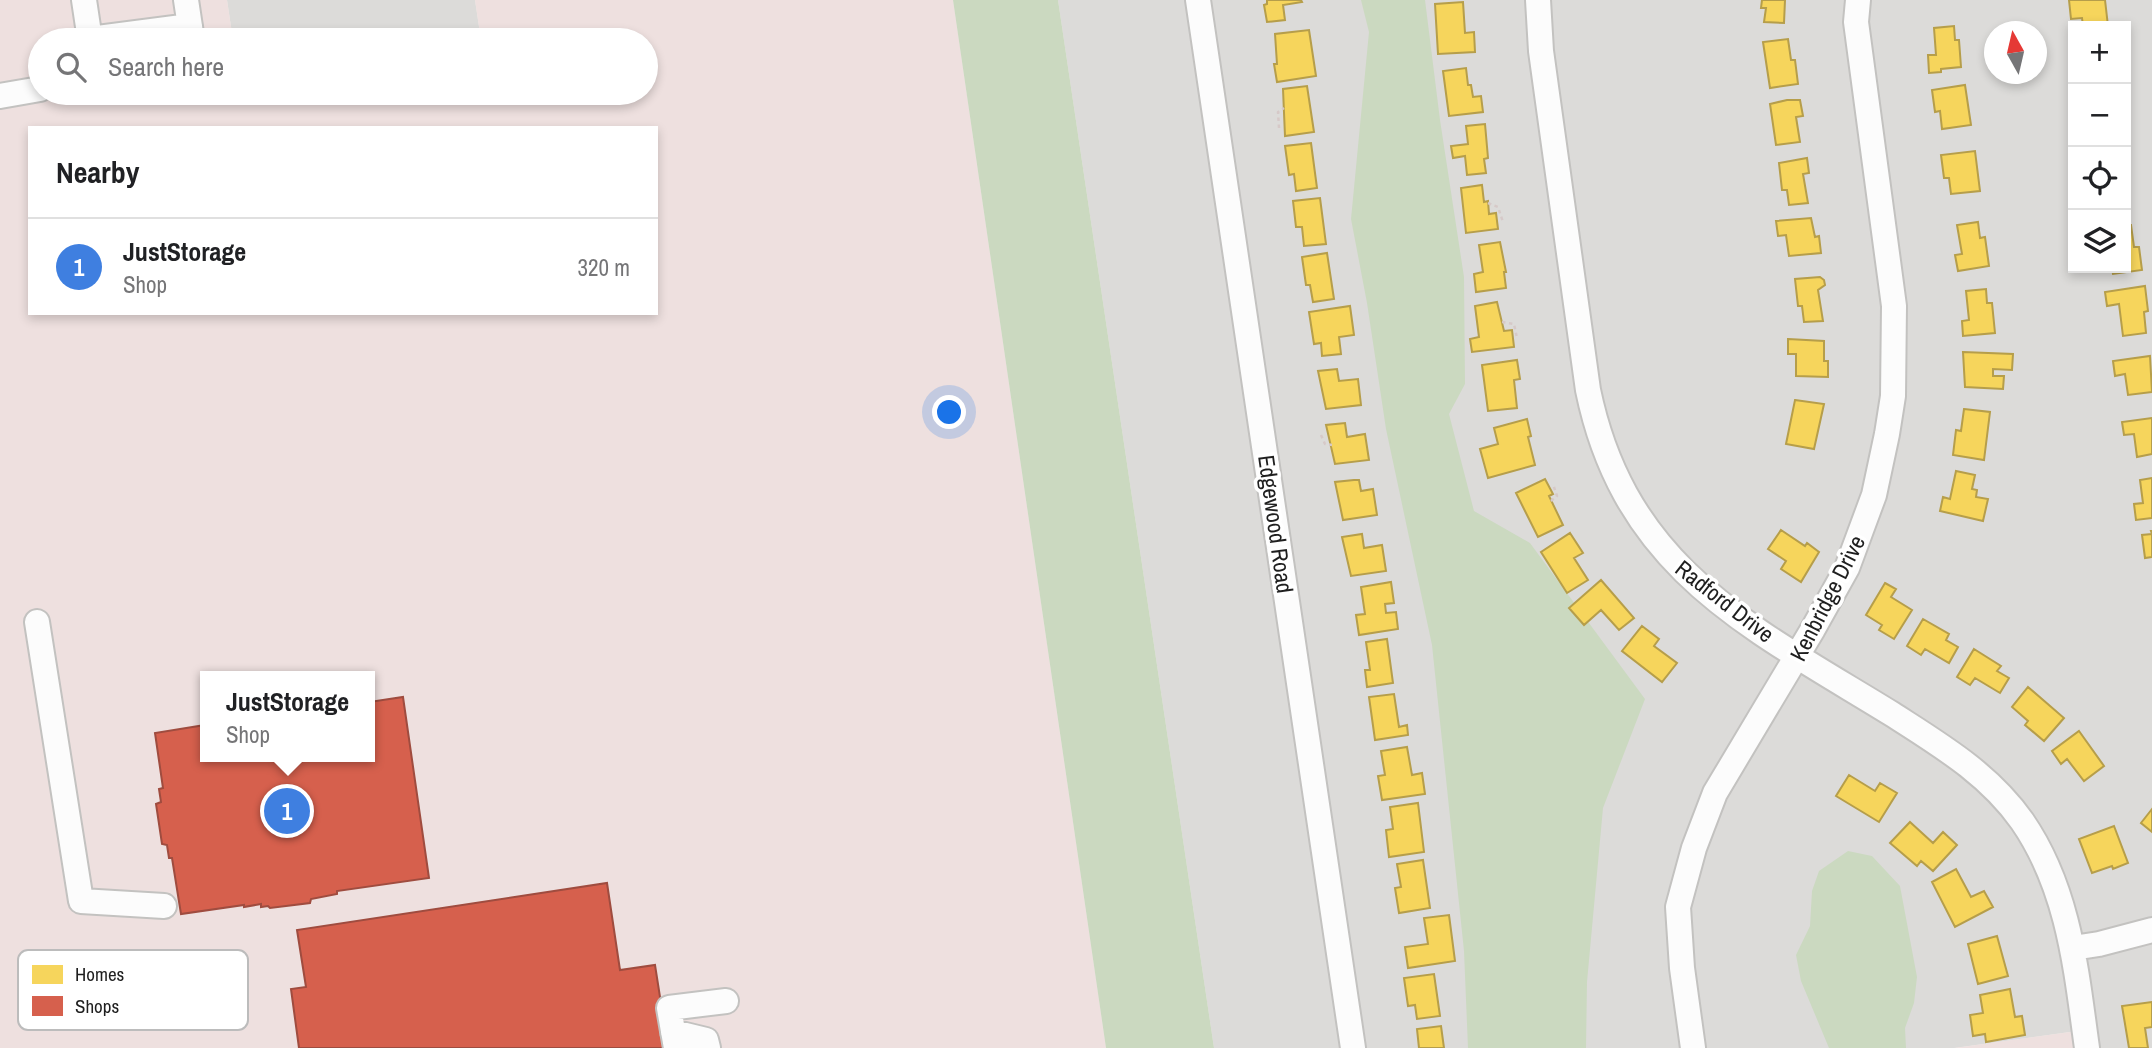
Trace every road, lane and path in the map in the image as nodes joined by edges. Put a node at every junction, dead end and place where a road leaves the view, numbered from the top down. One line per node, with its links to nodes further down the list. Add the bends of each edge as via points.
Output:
1 (84, 0): 6 (street)
2 (186, 0): 7 (street)
3 (1199, 0): 28 (street, Edgewood Road)
4 (1538, 0): 21 (street, Radford Drive, via 1541,51 1588,390 1608,460 1646,529 1681,570)
5 (1858, 0): 21 (street, Kenbridge Drive, via 1856,22 1894,306 1893,396 1882,463 1865,522 1836,590)
6 (88, 28)
7 (190, 28)
8 (28, 91): 9 (street)
9 (0, 96)
10 (1284, 108): 11 (path, via 1278,112)
11 (1279, 128)
12 (1488, 204): 13 (path, via 1498,207)
13 (1503, 222)
14 (1502, 322): 15 (path, via 1514,324)
15 (1517, 338)
16 (1321, 435): 17 (path, via 1325,444)
17 (1332, 445)
18 (1553, 484): 19 (path, via 1557,496)
19 (1551, 501)
20 (37, 622): 22 (street, via 81,901)
21 (1797, 656): 24 (street, Radford Drive, via 1953,753 1988,781 2022,821 2048,867); 29 (street, Kenbridge Drive, via 1715,793 1678,907)
22 (164, 906)
23 (2152, 930): 24 (street)
24 (2073, 948): 30 (street, Radford Drive)
25 (726, 1001): 26 (street, via 668,1008)
26 (674, 1040): 27 (street, via 706,1040)
27 (708, 1048)
28 (1353, 1048)
29 (1693, 1048)
30 (2088, 1048)

